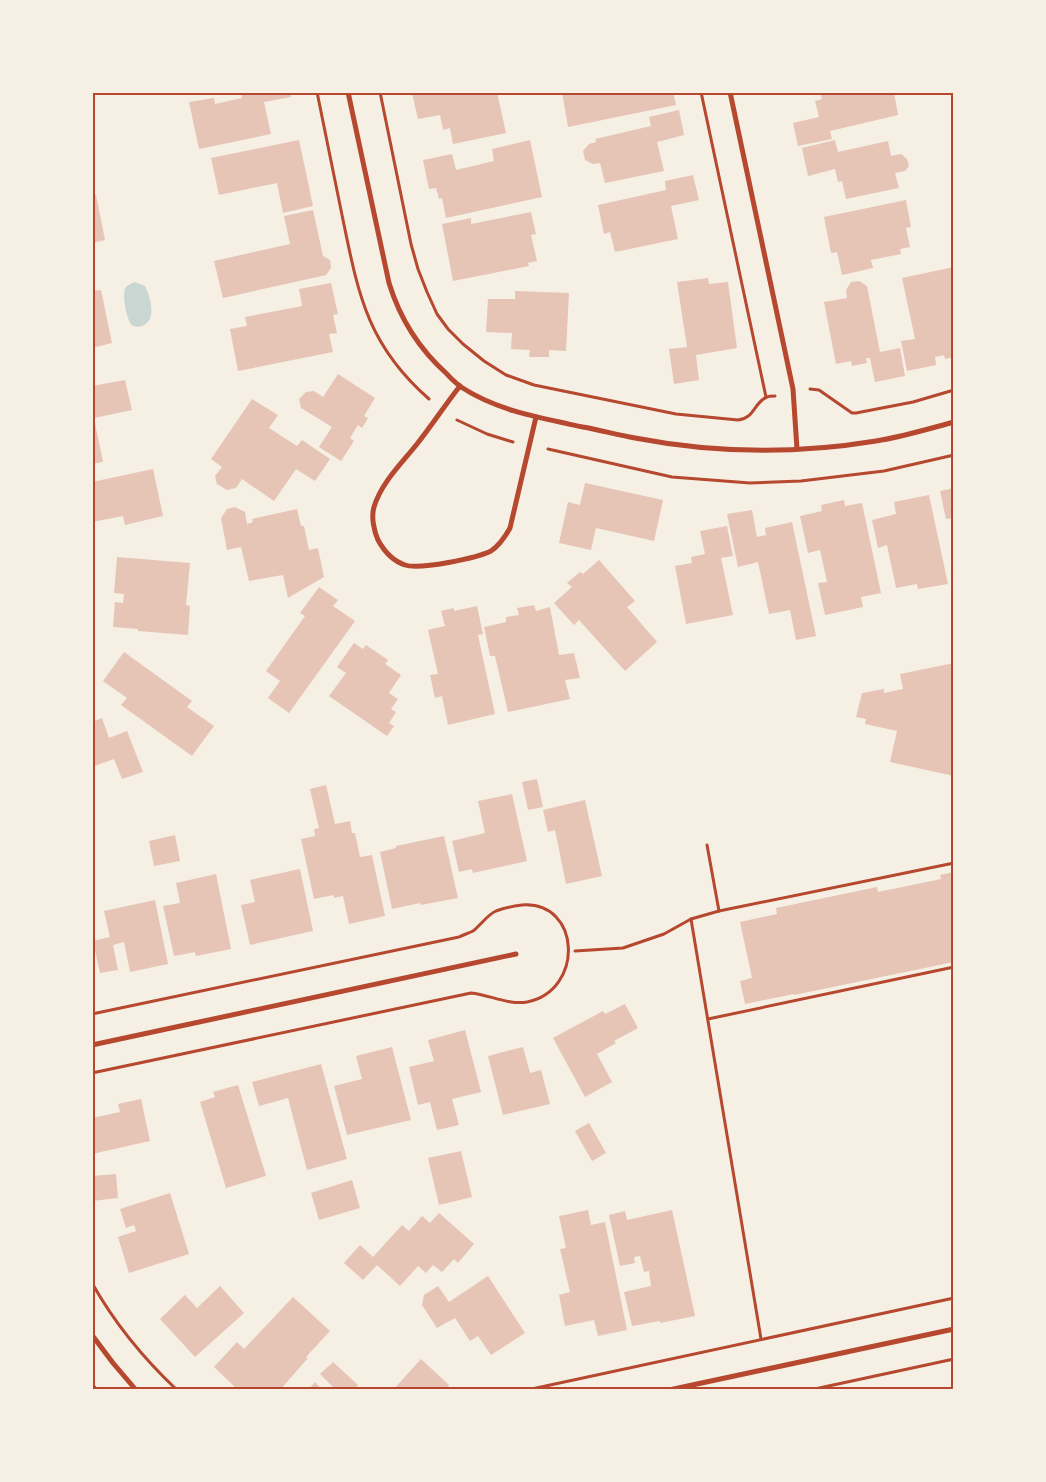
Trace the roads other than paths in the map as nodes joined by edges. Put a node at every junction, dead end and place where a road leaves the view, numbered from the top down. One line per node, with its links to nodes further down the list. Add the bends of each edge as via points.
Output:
1 (348, 92): 3 (street, via 396,303 419,344 435,364)
2 (730, 92): 6 (street, via 793,389)
3 (460, 386): 4 (street, via 486,401); 4 (street, via 388,480 374,508 376,535 383,549 406,566 474,557 502,541 510,528)
4 (536, 417): 6 (street, via 672,444 743,450)
5 (954, 422): 6 (street, via 877,441)
6 (797, 449)
7 (516, 954): 8 (street)
8 (92, 1045)
9 (954, 1329): 12 (street)
10 (92, 1335): 11 (street)
11 (136, 1390)
12 (669, 1390)

